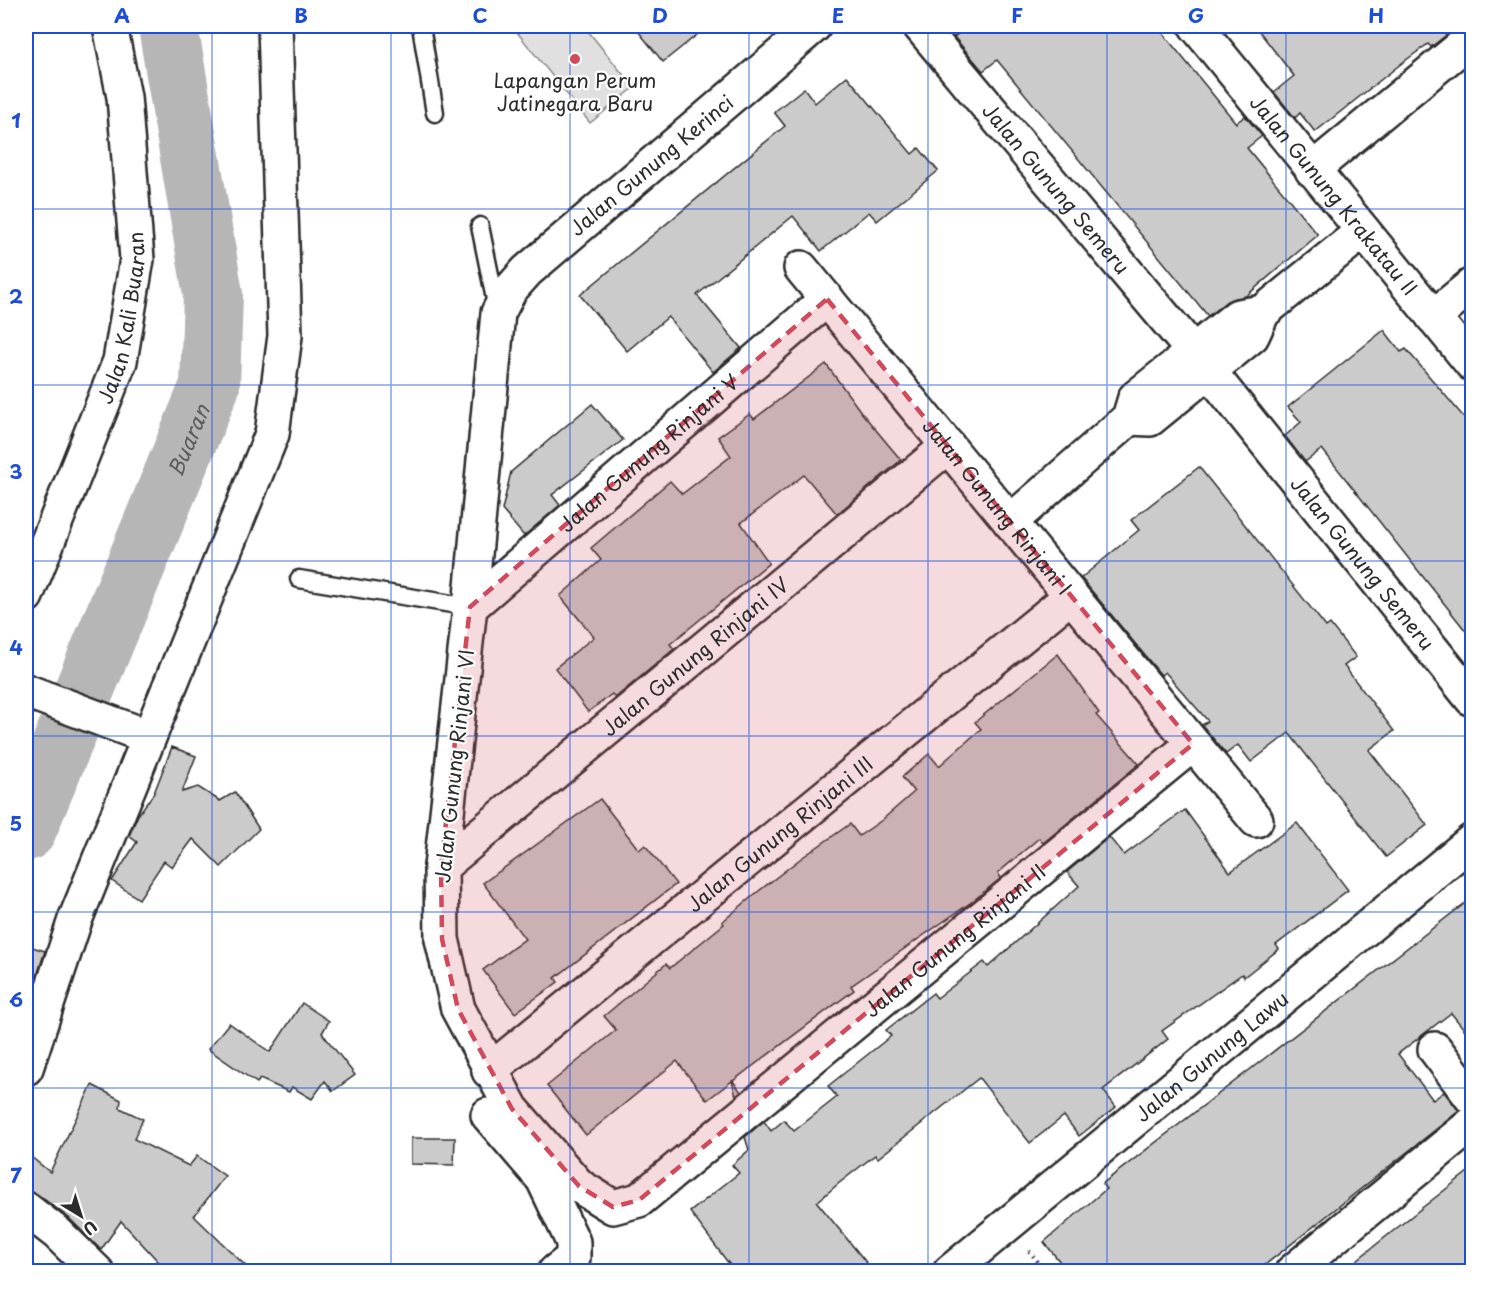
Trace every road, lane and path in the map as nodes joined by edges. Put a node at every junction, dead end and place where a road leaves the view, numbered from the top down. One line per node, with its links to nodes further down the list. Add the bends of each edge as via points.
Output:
1 (110, 26): 22 (street, Jalan Kali Buaran, via 124,97 137,259 120,361)
2 (275, 26): 27 (street, via 285,336 272,434)
3 (421, 26): 8 (lane)
4 (814, 26): 15 (street, Jalan Gunung Kerinci, via 526,271)
5 (920, 26): 17 (street, Jalan Gunung Semeru)
6 (1196, 26): 9 (street, Jalan Gunung Krakatau II)
7 (1473, 38): 9 (street)
8 (435, 113)
9 (1312, 170): 11 (street, Jalan Gunung Krakatau II)
10 (480, 226): 15 (lane)
11 (1363, 231): 16 (street, Jalan Gunung Krakatau II); 17 (street, via 1263,312 1238,316)
12 (801, 268): 14 (street, Jalan Gunung Rinjani I)
13 (1473, 285): 16 (street)
14 (827, 299): 19 (street, Jalan Gunung Rinjani I); 24 (street, Jalan Gunung Rinjani V)
15 (498, 313): 24 (street, Jalan Gunung Rinjani VI)
16 (1434, 317): 18 (street, Jalan Gunung Krakatau II)
17 (1200, 361): 20 (street, via 1134,398 1129,418); 26 (street, Jalan Gunung Semeru)
18 (1473, 364)
19 (948, 446): 20 (street, Jalan Gunung Rinjani I); 31 (street, Jalan Gunung Rinjani IV)
20 (1010, 522): 23 (street, Jalan Gunung Rinjani I)
21 (299, 579): 24 (lane)
22 (26, 596)
23 (1071, 596): 28 (street, Jalan Gunung Rinjani I); 34 (street, Jalan Gunung Rinjani III)
24 (470, 607): 31 (street, Jalan Gunung Rinjani VI)
25 (26, 691): 27 (street)
26 (1473, 699)
27 (140, 734): 33 (street)
28 (1193, 744): 29 (street); 38 (street, Jalan Gunung Rinjani II)
29 (1256, 820)
30 (1473, 841): 42 (street, Jalan Gunung Lawu)
31 (441, 867): 34 (street, Jalan Gunung Rinjani VI, via 441,939 458,1009)
32 (1435, 1049): 35 (street)
33 (26, 1068)
34 (489, 1071): 38 (street, Jalan Gunung Rinjani VI, via 512,1109 579,1186 613,1207)
35 (1473, 1098)
36 (488, 1115): 40 (street, via 543,1179 573,1242)
37 (1473, 1124): 43 (street)
38 (639, 1200)
39 (26, 1209): 41 (street)
40 (569, 1267)
41 (97, 1272)
42 (950, 1272)
43 (1292, 1272)

